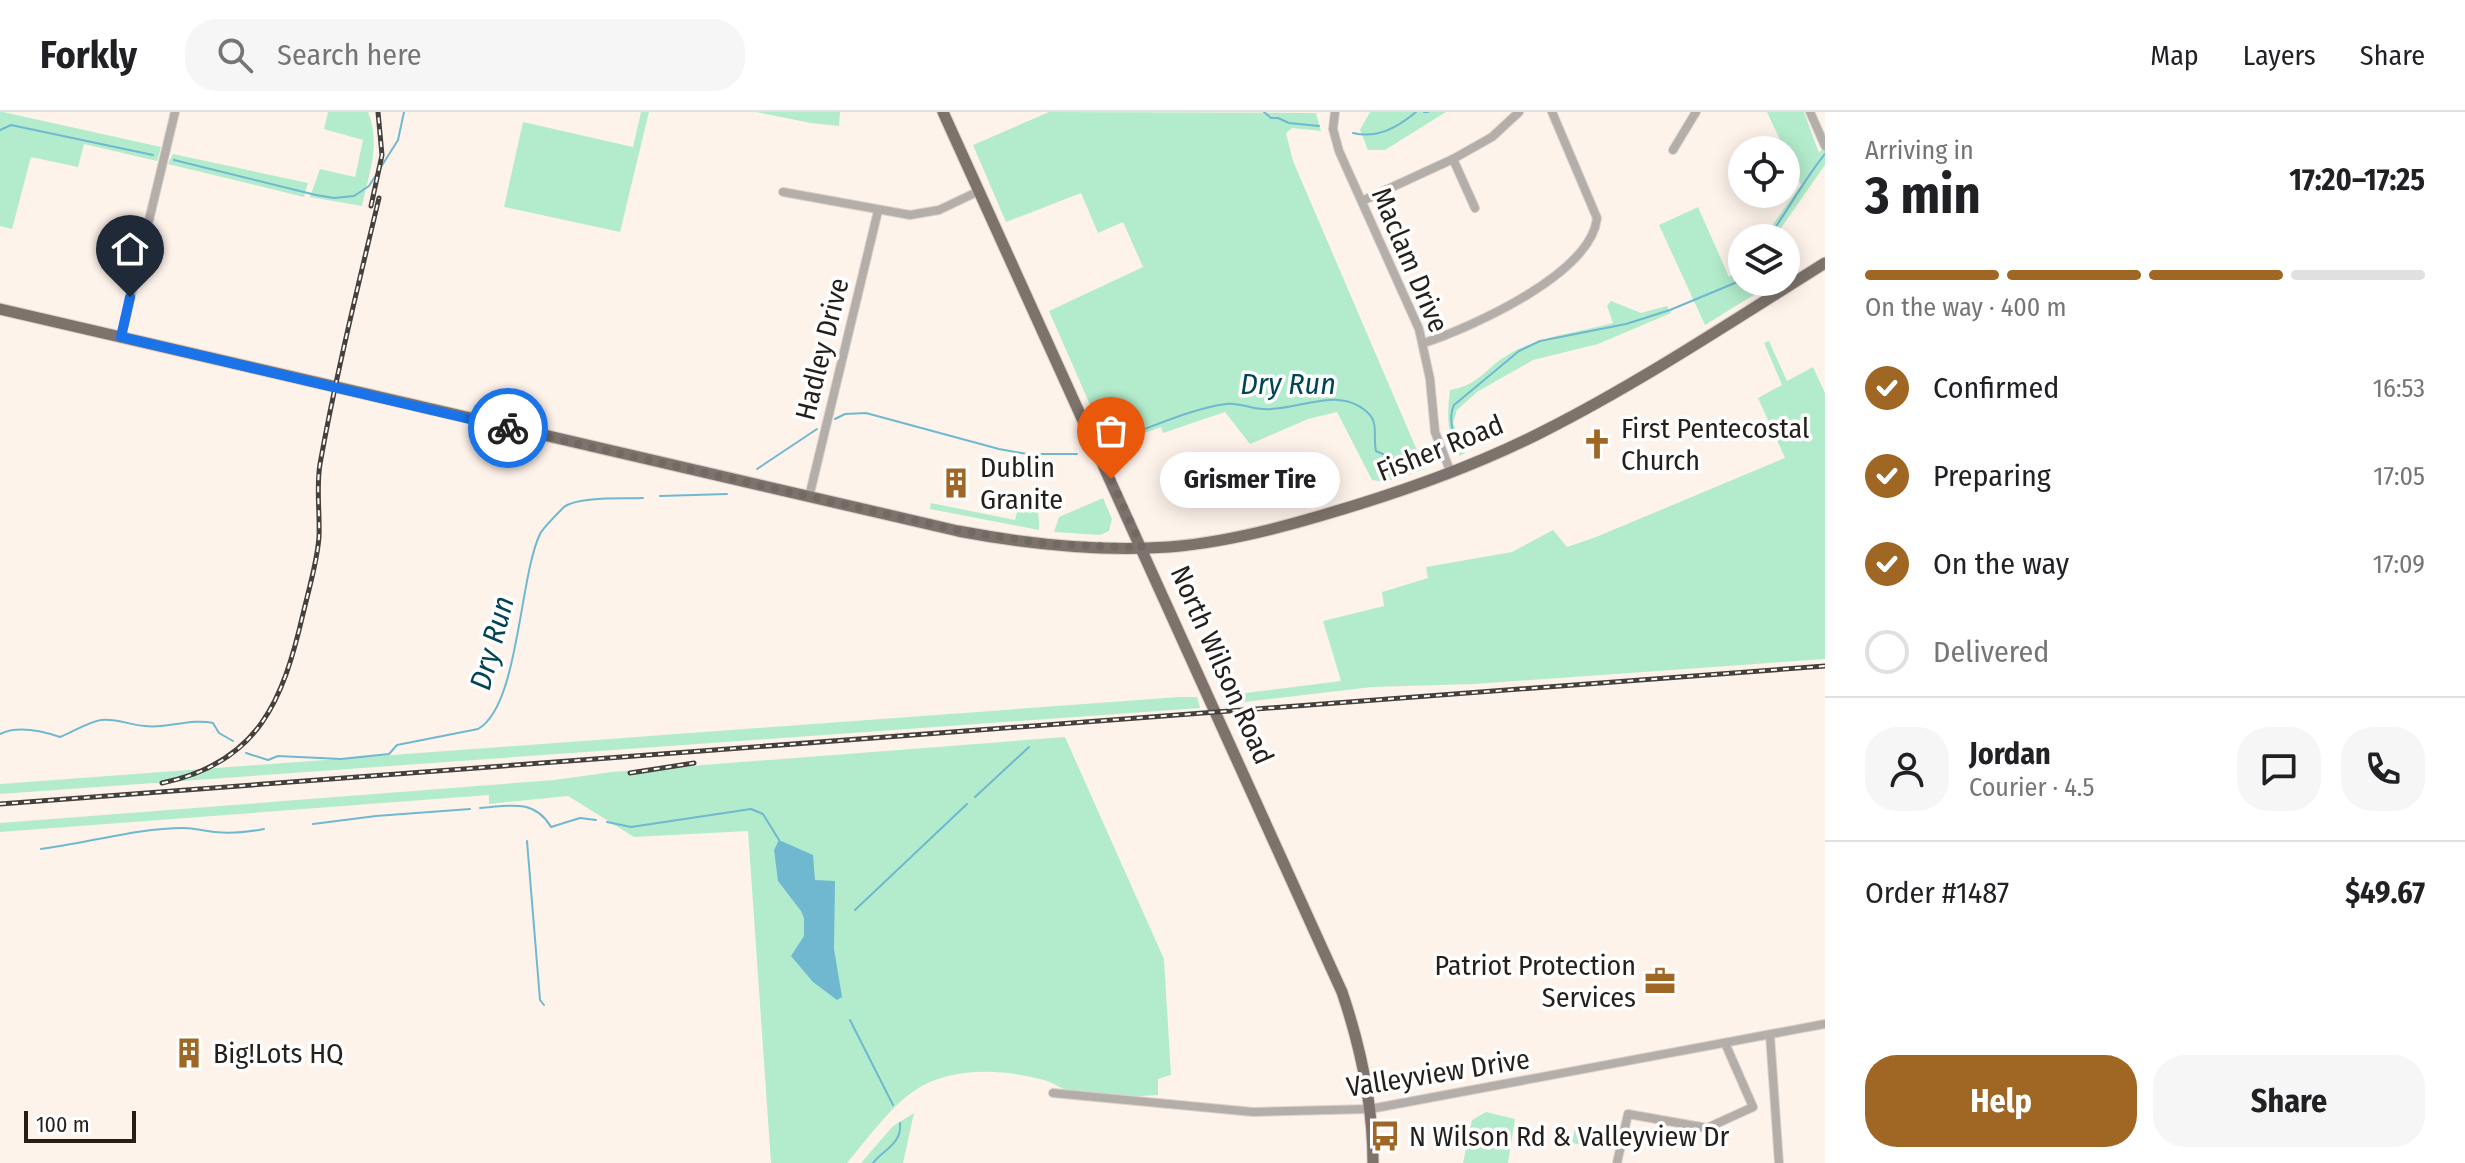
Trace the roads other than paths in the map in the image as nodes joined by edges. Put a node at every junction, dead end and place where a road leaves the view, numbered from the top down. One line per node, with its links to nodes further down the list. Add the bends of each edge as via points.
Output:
1 (175, 112): 18 (street)
2 (943, 112): 11 (main road, North Wilson Road)
3 (1335, 112): 13 (street, Maclam Drive, via 1339,151)
4 (1519, 112): 10 (street, via 1492,137)
5 (1552, 112): 19 (street, via 1597,218 1591,240 1534,291)
6 (1696, 112): 9 (street)
7 (1810, 112): 8 (street)
8 (1825, 146)
9 (1673, 150)
10 (1453, 159): 13 (street); 14 (street)
11 (979, 191): 15 (street, via 922,214); 22 (main road, North Wilson Road)
12 (783, 192): 15 (street)
13 (1362, 201): 19 (street, Maclam Drive)
14 (1475, 208)
15 (878, 211): 21 (street, Hadley Drive)
16 (1825, 263): 20 (main road, Fisher Road, via 1594,404)
17 (0, 309): 18 (main road, Fisher Road)
18 (121, 337): 21 (main road, Fisher Road)
19 (1424, 343): 20 (street, Maclam Drive, via 1435,432)
20 (1451, 473): 22 (main road, Fisher Road, via 1291,524 1196,544)
21 (809, 497): 22 (main road, Fisher Road, via 1002,539)
22 (1142, 548): 27 (main road, North Wilson Road, via 1342,992)
23 (1825, 1024): 24 (street, Valleyview Drive)
24 (1770, 1035): 25 (street, Valleyview Drive); 30 (street)
25 (1725, 1043): 27 (street, Valleyview Drive); 29 (street, via 1753,1107 1707,1128 1628,1114)
26 (1053, 1093): 27 (street, Valleyview Drive, via 1263,1113)
27 (1370, 1109): 28 (main road, North Wilson Road)
28 (1373, 1163)
29 (1617, 1163)
30 (1779, 1163)

